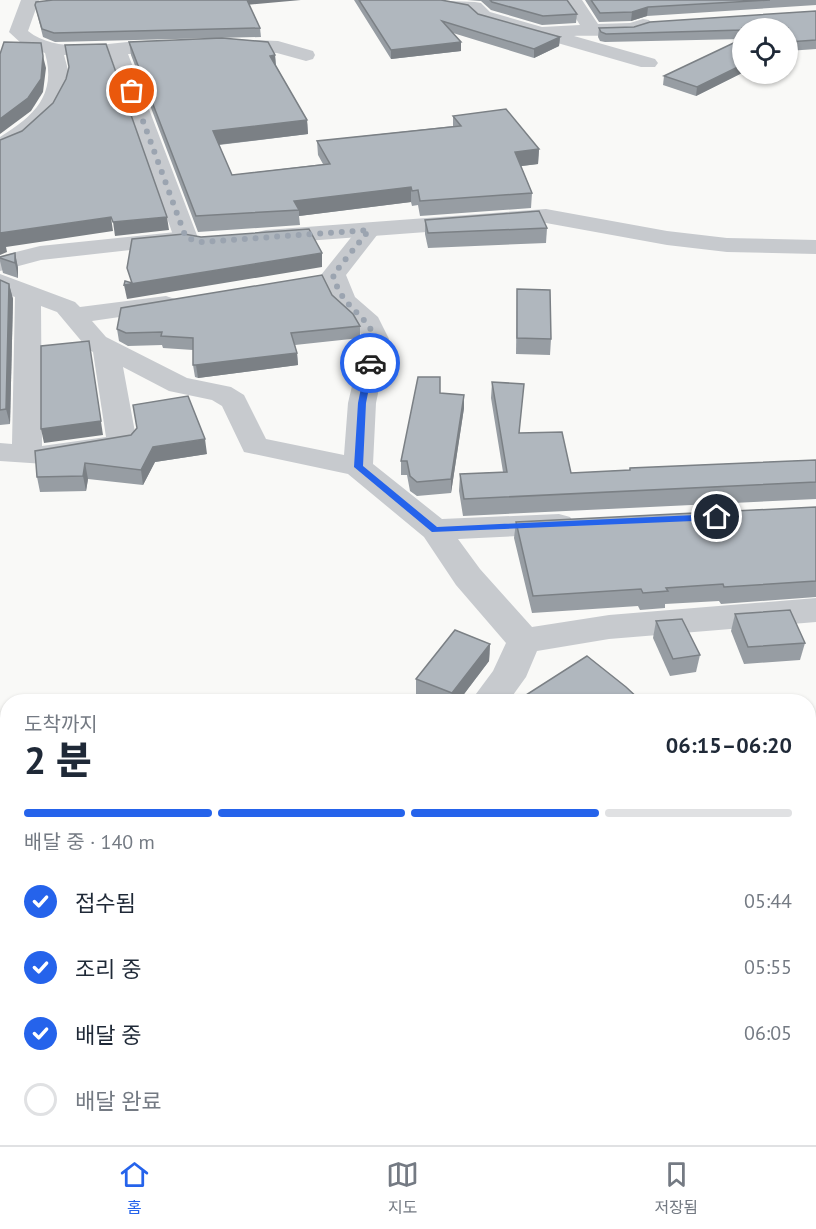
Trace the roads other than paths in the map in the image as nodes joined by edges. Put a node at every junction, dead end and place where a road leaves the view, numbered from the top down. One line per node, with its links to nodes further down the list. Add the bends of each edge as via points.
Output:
1 (435, 0): 5 (street)
2 (573, 0): 7 (street)
3 (26, 1): 4 (street); 10 (street, via 18,32)
4 (50, 2)
5 (475, 3): 8 (street, via 484,16)
6 (651, 17): 7 (street, via 633,28)
7 (592, 29): 8 (street)
8 (544, 32): 12 (street)
9 (117, 49): 10 (street); 11 (street, via 260,45); 15 (street)
10 (53, 50): 13 (street, via 59,76 48,110)
11 (306, 54)
12 (648, 63)
13 (0, 146)
14 (369, 230): 16 (street); 18 (street, via 546,216 667,238); 25 (street, via 322,277 369,323 376,339 362,403)
15 (186, 238): 17 (street); 19 (street, via 40,253)
16 (246, 239)
17 (213, 242)
18 (816, 248)
19 (0, 264)
20 (14, 287): 22 (street, via 66,308); 24 (street)
21 (191, 299): 22 (street)
22 (73, 316): 23 (street)
23 (106, 348): 24 (street, via 122,443 45,455); 25 (street, via 179,385 221,393 234,401 254,446)
24 (14, 452)
25 (358, 467): 27 (street)
26 (588, 523): 27 (street)
27 (435, 530): 29 (street, via 468,577)
28 (816, 610): 29 (street, via 609,627)
29 (524, 641): 30 (street, via 508,677)
30 (494, 694)

